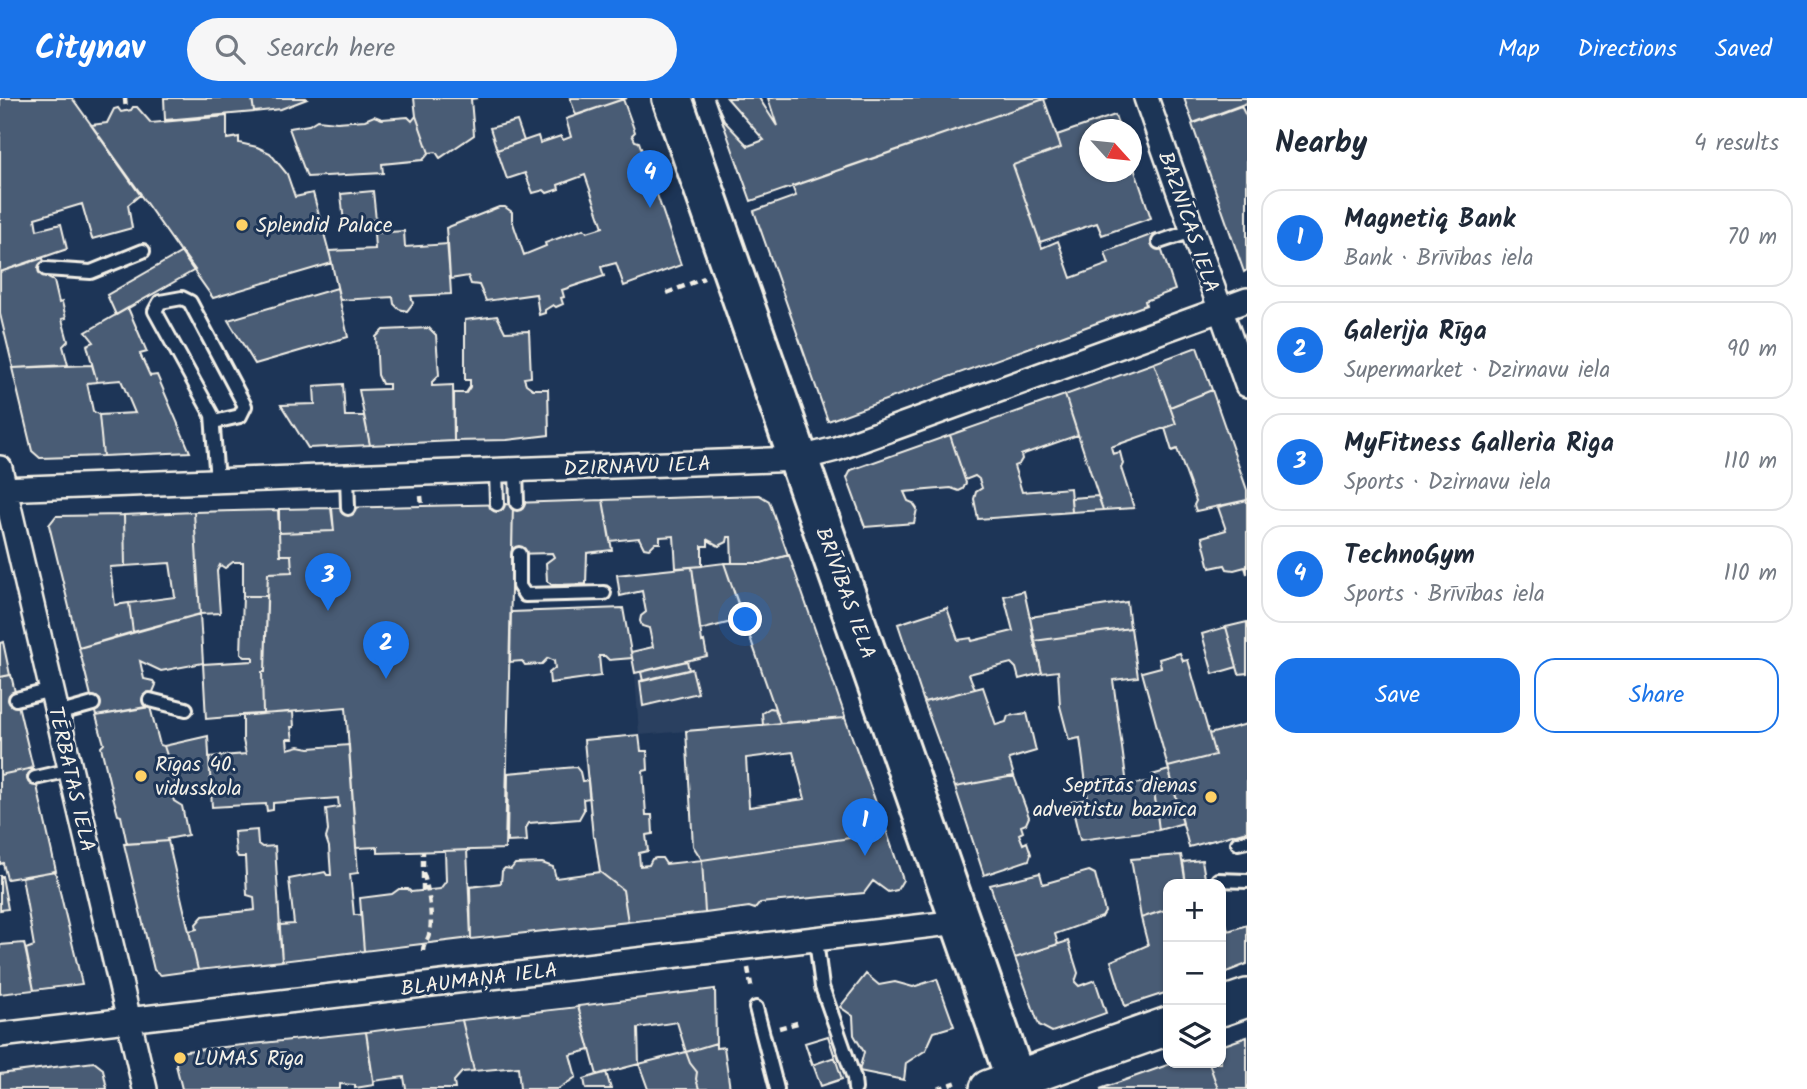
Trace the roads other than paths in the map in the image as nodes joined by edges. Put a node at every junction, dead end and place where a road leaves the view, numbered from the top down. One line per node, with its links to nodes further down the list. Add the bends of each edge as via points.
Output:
1 (672, 98): 11 (highway, BRĪVĪBAS IELA)
2 (1146, 98): 3 (street, BAZNĪCAS IELA)
3 (1192, 231): 4 (lane); 8 (street, BAZNĪCAS IELA)
4 (1159, 242)
5 (143, 251): 6 (lane, via 91,272)
6 (46, 269)
7 (1247, 300): 8 (street, DZIRNAVU IELA)
8 (1220, 310): 9 (street, BAZNĪCAS IELA); 11 (street, DZIRNAVU IELA, via 836,449)
9 (1247, 385)
10 (214, 422): 10 (lane, via 155,312 160,302 182,298 190,302 245,406 240,416); 14 (lane)
11 (797, 459): 12 (street, DZIRNAVU IELA); 31 (highway, BRĪVĪBAS IELA)
12 (506, 471): 13 (street, DZIRNAVU IELA); 16 (lane); 17 (lane)
13 (347, 477): 14 (street, DZIRNAVU IELA); 18 (lane)
14 (217, 481): 15 (street, DZIRNAVU IELA)
15 (2, 482): 21 (street, TĒRBATAS IELA)
16 (517, 503)
17 (497, 505)
18 (348, 508)
19 (519, 554): 20 (lane, via 519,586 525,595)
20 (604, 593)
21 (52, 690): 22 (lane); 26 (street, TĒRBATAS IELA)
22 (16, 699)
23 (150, 700): 25 (lane)
24 (93, 704): 26 (lane)
25 (186, 709)
26 (57, 714): 27 (street, TĒRBATAS IELA)
27 (70, 770): 28 (lane); 36 (street, TĒRBATAS IELA)
28 (35, 778)
29 (1226, 880): 30 (lane)
30 (1247, 881)
31 (959, 922): 32 (street, BLAUMAŅA IELA); 39 (highway, BRĪVĪBAS IELA)
32 (816, 940): 36 (street, BLAUMAŅA IELA); 42 (lane, via 822,987)
33 (1247, 998): 34 (main road)
34 (1226, 1005)
35 (756, 1008): 41 (lane)
36 (128, 1020): 38 (street, BLAUMAŅA IELA); 40 (street, TĒRBATAS IELA)
37 (1163, 1028): 39 (main road)
38 (0, 1035)
39 (1007, 1086)
40 (145, 1089)
41 (777, 1089)
42 (855, 1089)

